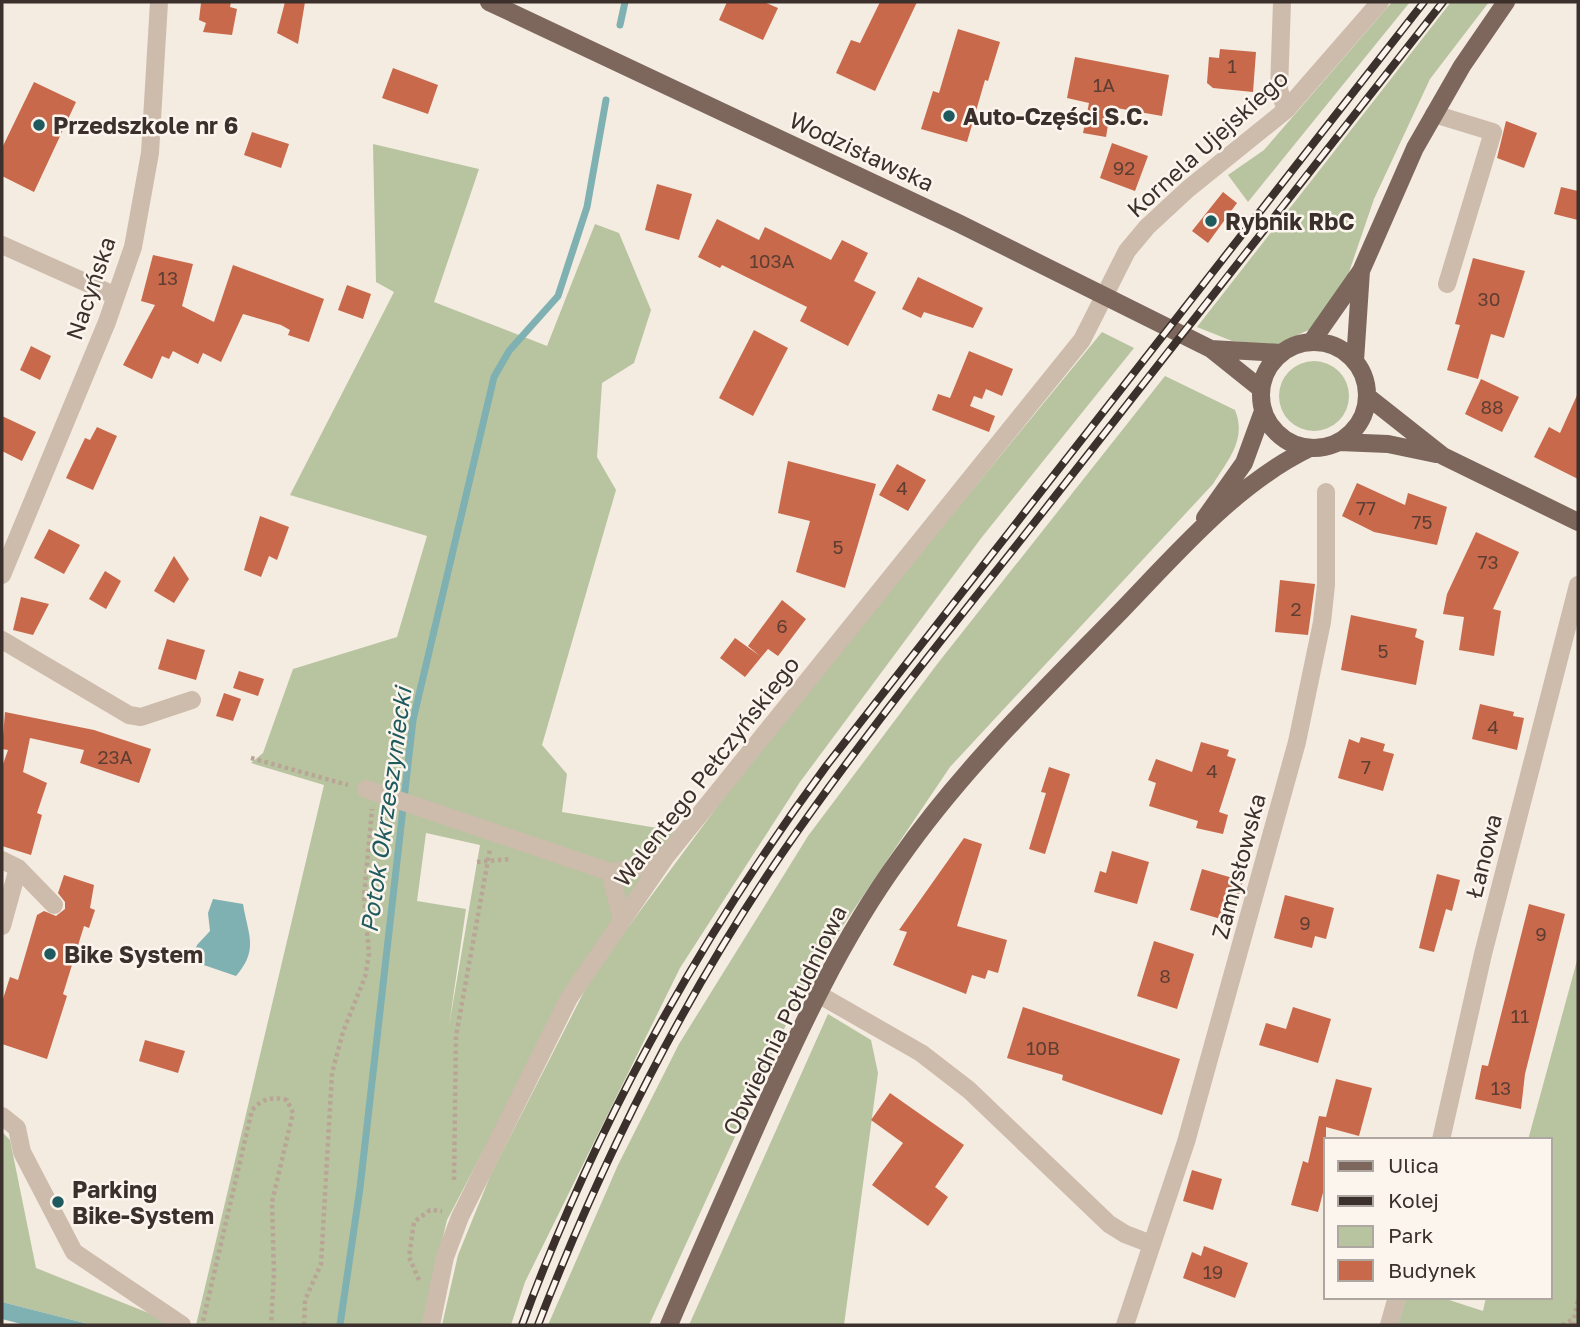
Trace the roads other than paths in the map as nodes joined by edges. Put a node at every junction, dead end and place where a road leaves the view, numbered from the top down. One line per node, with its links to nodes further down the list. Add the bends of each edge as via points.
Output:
1 (159, 2): 11 (street, Nacyńska, via 150,153 132,247)
2 (489, 2): 12 (main road, Wodzisławska)
3 (1282, 2): 6 (street, via 1279,90)
4 (1380, 2): 6 (street, Kornela Ujejskiego)
5 (1507, 2): 7 (main road)
6 (1286, 110): 12 (street, Kornela Ujejskiego, via 1147,227 1127,251)
7 (1434, 114): 9 (main road); 10 (street, via 1493,132)
8 (2, 245): 11 (street)
9 (1361, 271): 13 (main road); 16 (main road)
10 (1447, 284)
11 (116, 296): 25 (street, Nacyńska)
12 (1105, 296): 14 (main road, Wodzisławska); 32 (street, Walentego Pełczyńskiego, via 1082,340)
13 (1312, 341): 15 (main road); 16 (main road, via 1337,346)
14 (1211, 349): 15 (main road, Wodzisławska); 17 (main road, Wodzisławska)
15 (1281, 353): 17 (main road, via 1268,368)
16 (1355, 361): 18 (main road)
17 (1261, 389): 19 (main road)
18 (1367, 396): 20 (main road, via 1359,424); 22 (main road)
19 (1263, 411): 21 (main road, via 1279,435); 26 (main road, Obwiednia Południowa, via 1241,469)
20 (1339, 442): 21 (main road); 22 (main road, via 1388,444)
21 (1310, 448): 26 (main road, Obwiednia Południowa, via 1264,473)
22 (1443, 456): 24 (main road)
23 (1326, 492): 42 (street, Zamysłowska, via 1323,610 1300,730 1186,1142)
24 (1578, 522)
25 (7, 545): 27 (street, Nacyńska)
26 (1184, 546): 39 (main road, Obwiednia Południowa, via 995,740 945,798 878,888)
27 (2, 575)
28 (1578, 585): 41 (street, Łanowa, via 1483,954)
29 (2, 640): 30 (street, via 129,715 141,717)
30 (192, 700)
31 (369, 790): 35 (street)
32 (667, 855): 35 (street, via 651,864); 37 (street, Walentego Pełczyńskiego)
33 (2, 860): 34 (street)
34 (19, 868): 36 (street); 38 (street)
35 (610, 872): 37 (street)
36 (54, 905)
37 (622, 920): 44 (street, Walentego Pełczyńskiego, via 569,998 460,1217 445,1257)
38 (2, 926)
39 (818, 994): 42 (street, via 921,1054 1010,1127 1109,1224); 46 (main road, Obwiednia Południowa)
40 (2, 1116): 45 (street, via 17,1128 22,1152 74,1252)
41 (1441, 1138)
42 (1152, 1244): 47 (street, Zamysłowska)
43 (1396, 1299): 48 (street)
44 (432, 1317)
45 (182, 1325)
46 (669, 1325)
47 (1125, 1325)
48 (1389, 1325)

